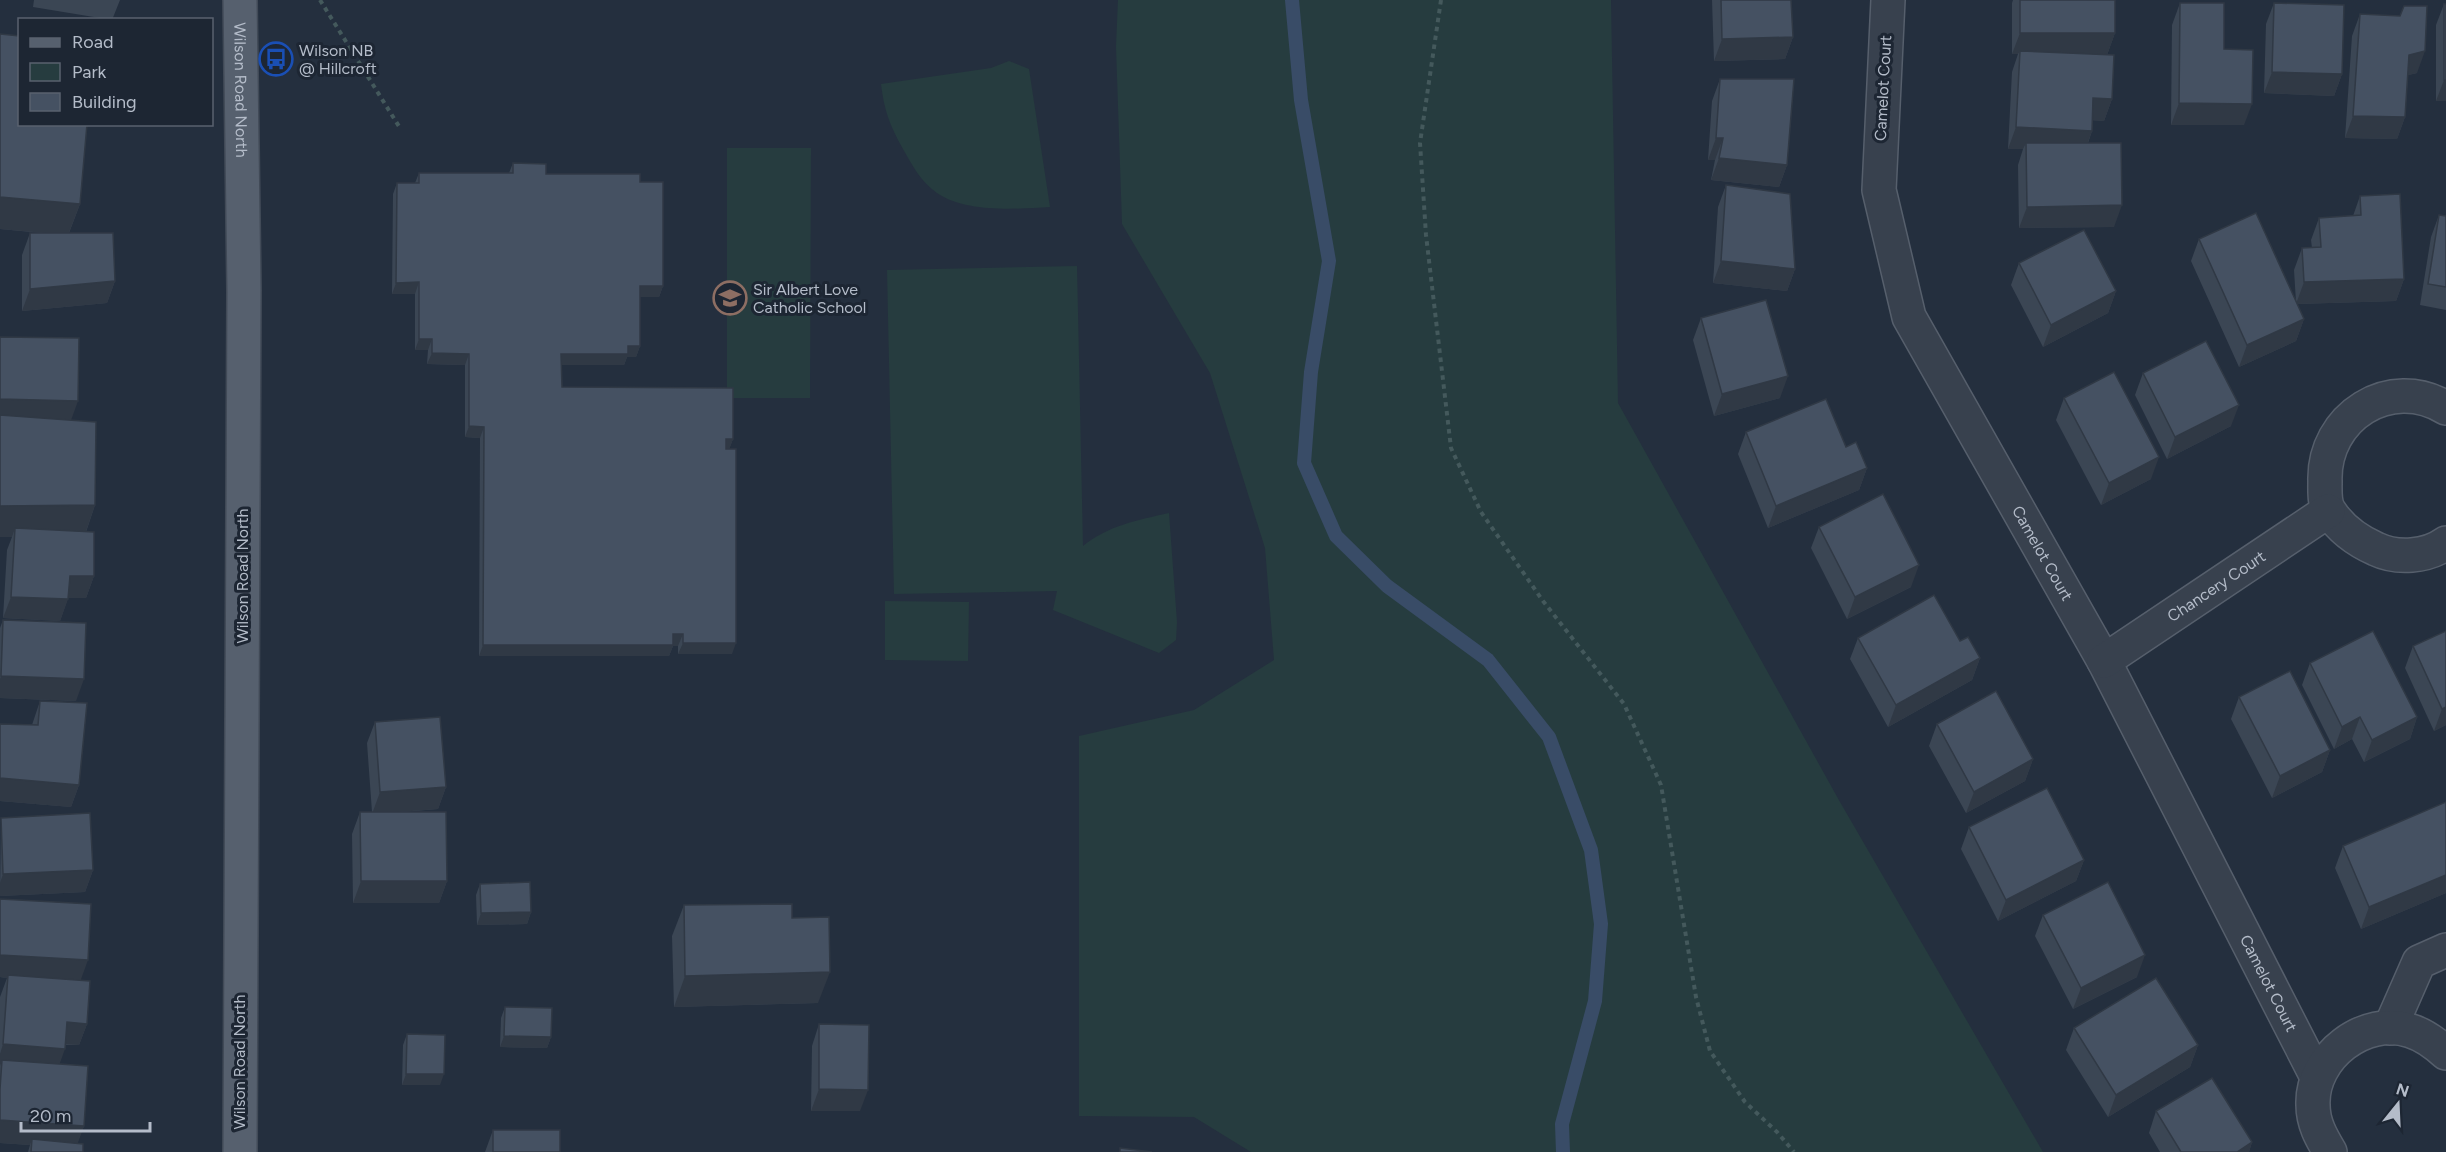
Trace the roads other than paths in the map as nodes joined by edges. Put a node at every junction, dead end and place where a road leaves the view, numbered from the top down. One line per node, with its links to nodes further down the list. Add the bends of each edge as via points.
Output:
1 (240, 0): 11 (main road, Wilson Road North, via 244,291)
2 (1888, 0): 6 (street, Camelot Court, via 1879,190 1909,317)
3 (2446, 408): 4 (street, via 2411,396 2385,398 2362,408 2343,424 2330,446 2324,470)
4 (2328, 511): 5 (street, via 2360,542 2385,553 2412,555); 6 (street, Chancery Court)
5 (2446, 543)
6 (2104, 661): 10 (street, Camelot Court)
7 (2446, 950): 8 (street, via 2420,962)
8 (2390, 1028): 9 (street, via 2410,1030); 10 (street, via 2360,1034 2342,1045)
9 (2446, 1053)
10 (2317, 1077): 12 (street, via 2312,1105 2318,1131)
11 (240, 1152)
12 (2330, 1152)

